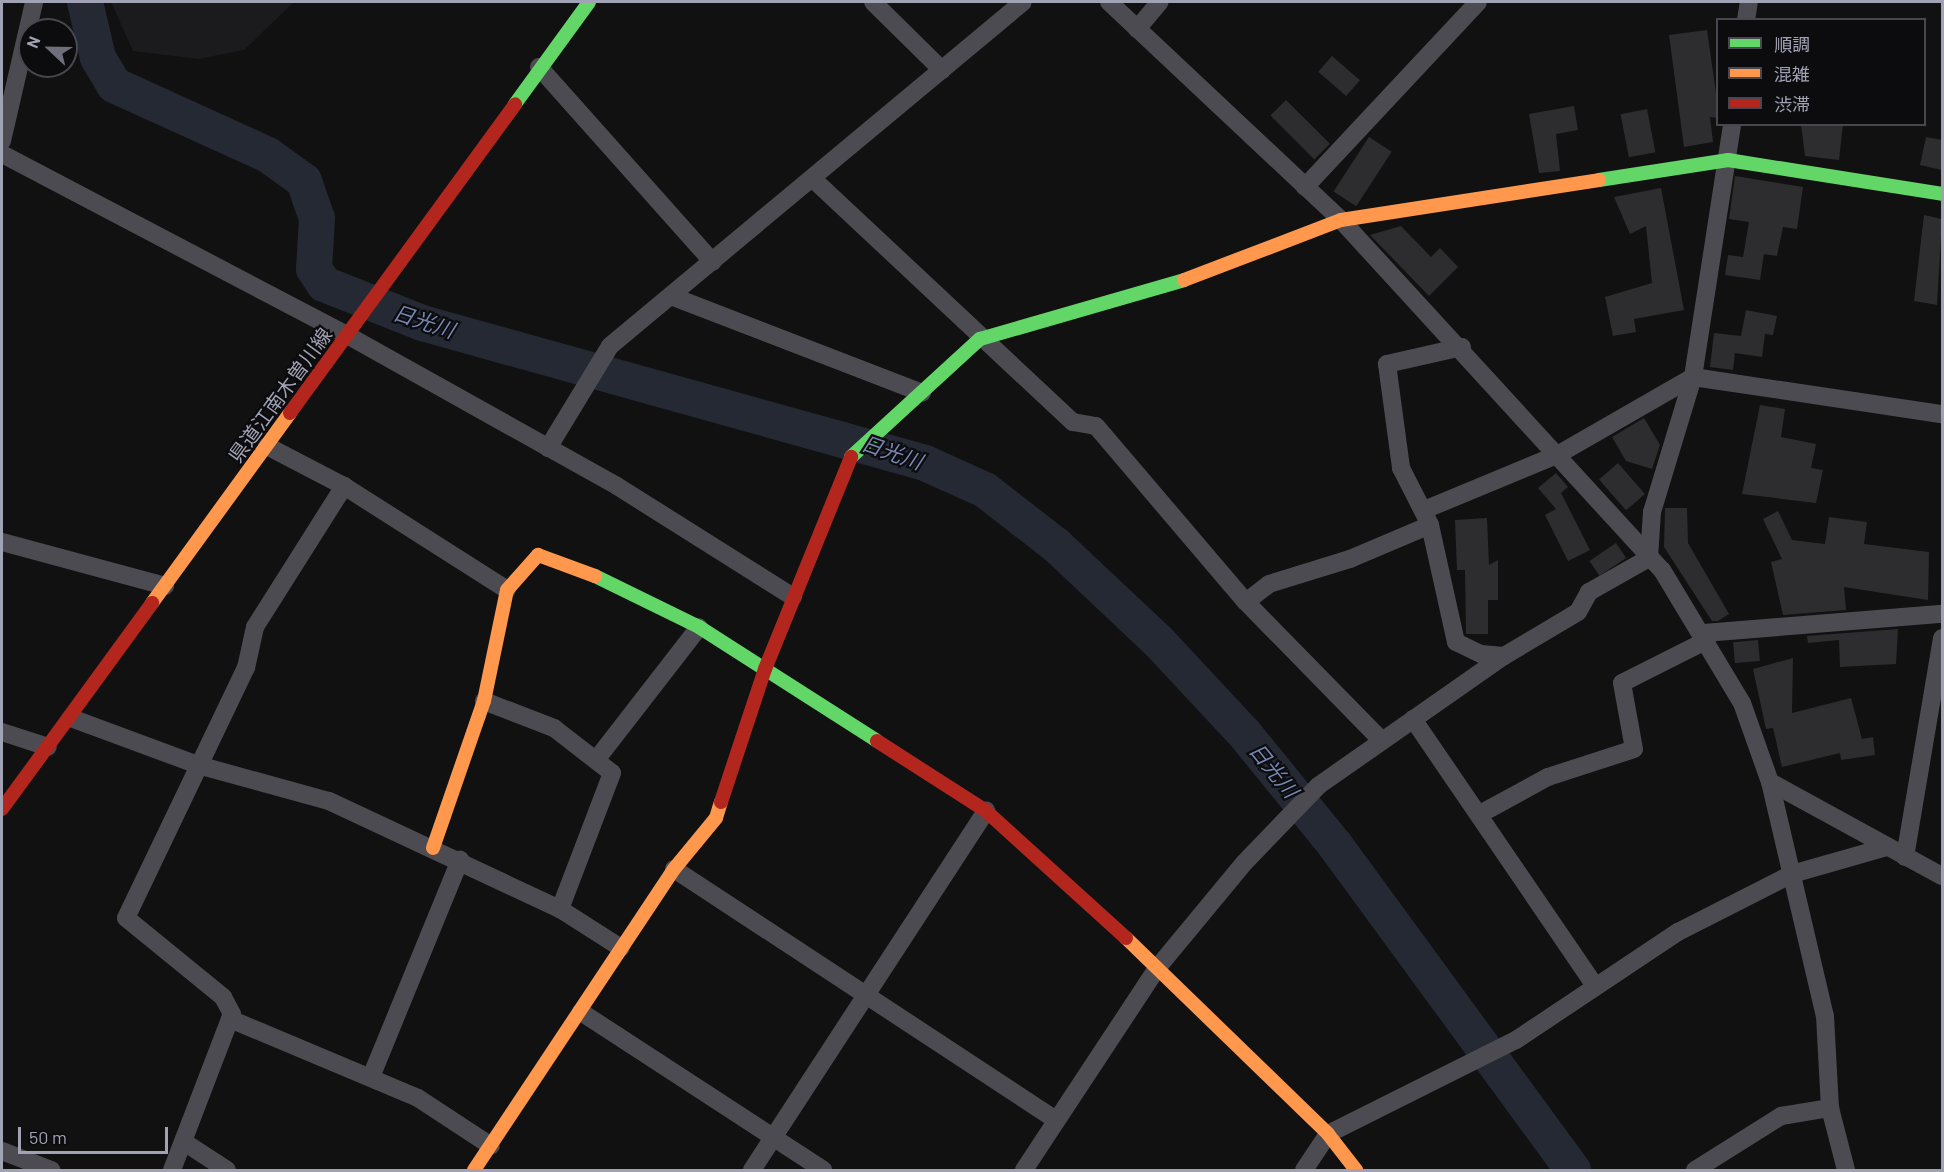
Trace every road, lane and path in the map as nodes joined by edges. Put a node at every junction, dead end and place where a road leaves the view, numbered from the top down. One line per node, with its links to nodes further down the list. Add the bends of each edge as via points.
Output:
1 (34, 2): 14 (street)
2 (589, 2): 11 (street, 県道江南木曽川線)
3 (873, 2): 12 (street)
4 (1023, 2): 12 (street)
5 (1109, 2): 10 (street)
6 (1160, 2): 10 (street)
7 (1478, 2): 18 (street)
8 (1749, 2): 9 (street)
9 (1746, 18)
10 (1137, 29): 18 (street)
11 (539, 67): 21 (street); 23 (street, 県道江南木曽川線)
12 (942, 70): 17 (street)
13 (1732, 126): 16 (street)
14 (2, 141)
15 (2, 154): 23 (street)
16 (1728, 159): 19 (street); 20 (street); 26 (street)
17 (813, 179): 21 (street); 24 (street)
18 (1305, 187): 20 (street)
19 (1942, 194)
20 (1341, 220): 24 (street, via 1191,278); 25 (street)
21 (713, 262): 22 (street)
22 (671, 296): 27 (street); 30 (street, via 610,346)
23 (347, 335): 29 (street, 県道江南木曽川線); 30 (street)
24 (980, 339): 27 (street); 39 (street, via 1073,422 1096,426)
25 (1462, 347): 31 (street); 33 (street, via 1387,364 1401,468)
26 (1693, 376): 28 (street); 31 (street); 35 (street, via 1652,512)
27 (922, 393): 38 (street, via 853,451)
28 (1942, 414)
29 (267, 446): 32 (street); 36 (street, 県道江南木曽川線)
30 (548, 448): 38 (street)
31 (1559, 454): 33 (street); 35 (street)
32 (344, 486): 37 (street); 53 (street, via 255,627 246,668)
33 (1427, 517): 39 (street, via 1350,559 1269,584); 44 (street, via 1456,642 1480,654)
34 (2, 542): 36 (street)
35 (1649, 558): 42 (street); 44 (street, via 1589,592 1578,612)
36 (165, 586): 47 (street, 県道江南木曽川線)
37 (507, 591): 41 (street, via 538,555 601,578); 46 (street)
38 (793, 597): 45 (street)
39 (1246, 602): 50 (street)
40 (1942, 614): 42 (street)
41 (699, 627): 45 (street); 52 (street)
42 (1706, 636): 54 (street, via 1742,703); 57 (street, via 1622,684 1634,749 1548,777)
43 (1942, 638): 60 (street)
44 (1504, 656): 48 (street)
45 (765, 669): 56 (street); 62 (street, via 716,819)
46 (484, 701): 52 (street, via 554,728); 59 (street)
47 (71, 718): 51 (street, 県道江南木曽川線); 53 (street)
48 (1413, 719): 50 (street); 57 (street)
49 (2, 732): 51 (street)
50 (1382, 741): 67 (street, via 1318,786)
51 (48, 747): 55 (street, 県道江南木曽川線)
52 (596, 760): 65 (street, via 612,773)
53 (198, 765): 59 (street, via 329,801); 71 (street, via 126,918 223,997)
54 (1770, 782): 58 (street); 63 (street)
55 (2, 809)
56 (986, 811): 67 (street); 69 (street)
57 (1480, 814): 68 (street)
58 (1887, 847): 60 (street); 63 (street)
59 (433, 848): 61 (street)
60 (1905, 857): 64 (street)
61 (460, 860): 65 (street); 72 (street)
62 (674, 868): 66 (street); 69 (street)
63 (1792, 874): 68 (street, via 1678,932); 73 (street, via 1825,1016)
64 (1942, 876)
65 (560, 909): 66 (street)
66 (621, 948): 70 (street)
67 (1158, 966): 74 (street); 75 (street)
68 (1595, 986): 75 (street, via 1516,1040)
69 (867, 992): 74 (street); 76 (street)
70 (581, 1012): 76 (street); 78 (street)
71 (230, 1019): 72 (street); 77 (street)
72 (371, 1077): 78 (street, via 418,1098)
73 (1830, 1108): 89 (street, via 1781,1116); 90 (street)
74 (1056, 1120): 86 (street)
75 (1328, 1134): 87 (street); 88 (street)
76 (773, 1138): 84 (street); 85 (street)
77 (184, 1142): 81 (street); 82 (street)
78 (491, 1146): 83 (street)
79 (2, 1151): 80 (street)
80 (51, 1170)
81 (172, 1170)
82 (227, 1170)
83 (474, 1170)
84 (752, 1170)
85 (823, 1170)
86 (1024, 1170)
87 (1304, 1170)
88 (1356, 1170)
89 (1695, 1170)
90 (1846, 1170)

